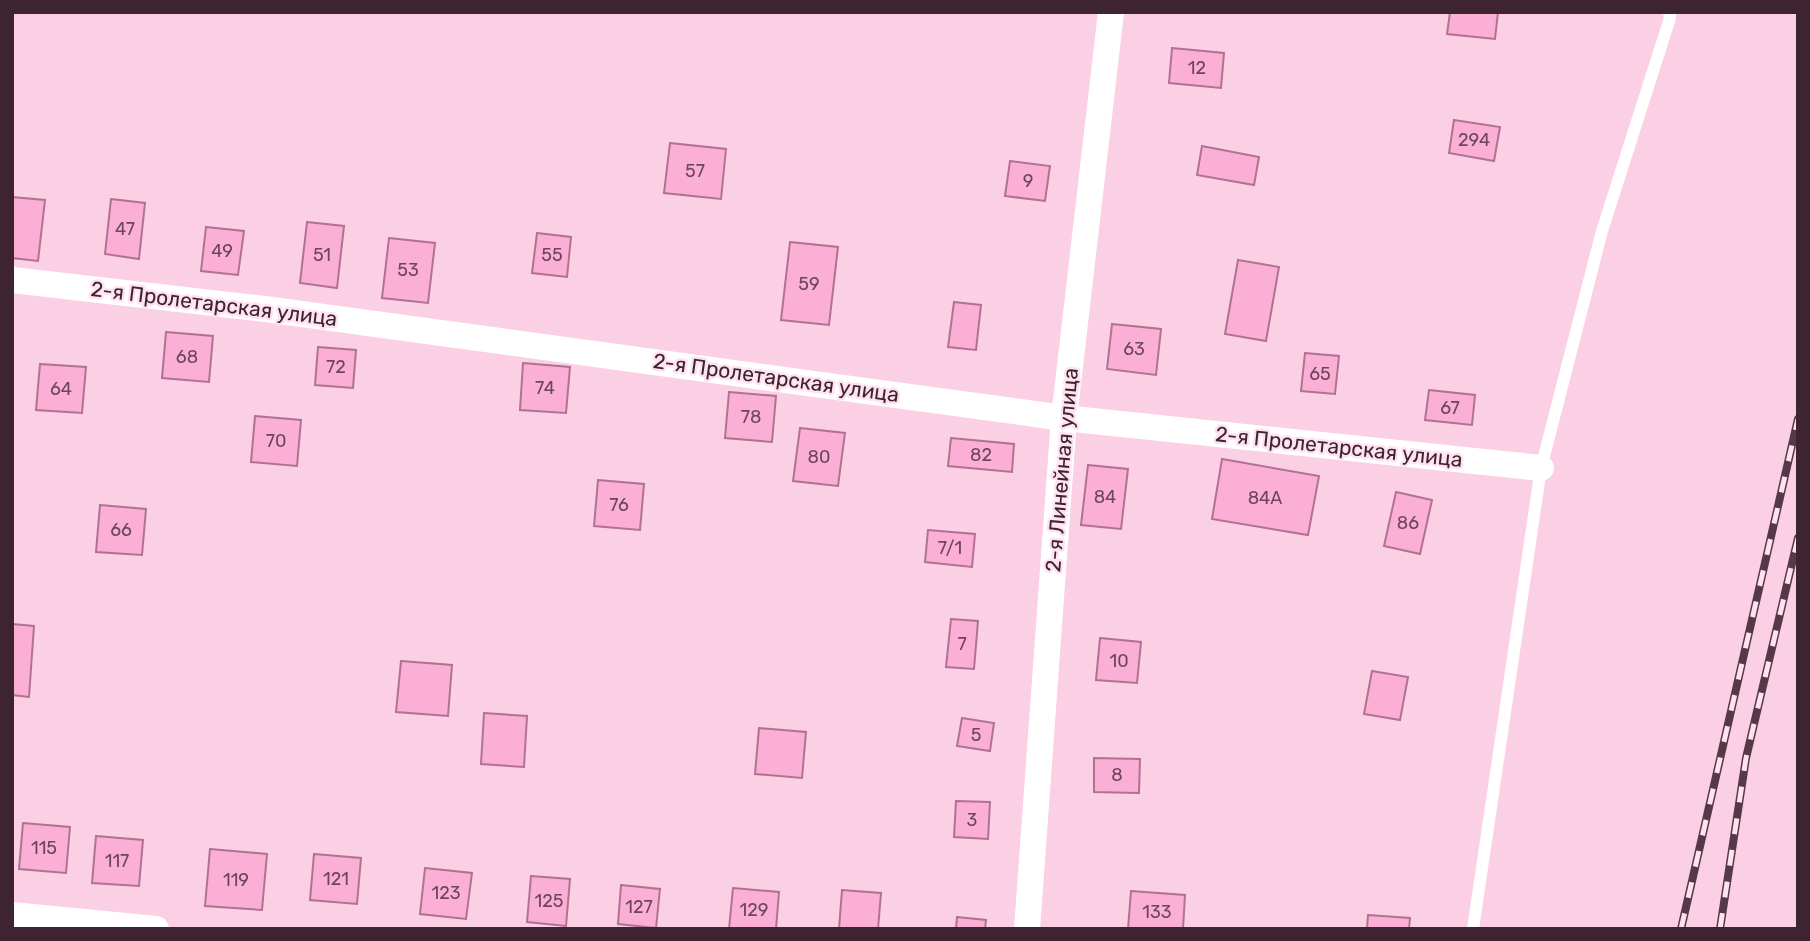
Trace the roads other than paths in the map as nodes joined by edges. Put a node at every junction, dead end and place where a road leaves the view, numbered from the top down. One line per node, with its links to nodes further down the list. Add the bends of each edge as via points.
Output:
1 (1111, 12): 4 (street, 2-я Линейная улица)
2 (1669, 12): 5 (lane, via 1602,231)
3 (12, 280): 4 (street, 2-я Пролетарская улица, via 265,309)
4 (1065, 418): 5 (street, 2-я Пролетарская улица); 8 (street, 2-я Линейная улица)
5 (1541, 468): 9 (lane)
6 (12, 915): 7 (street)
7 (156, 929)
8 (1027, 929)
9 (1473, 929)

